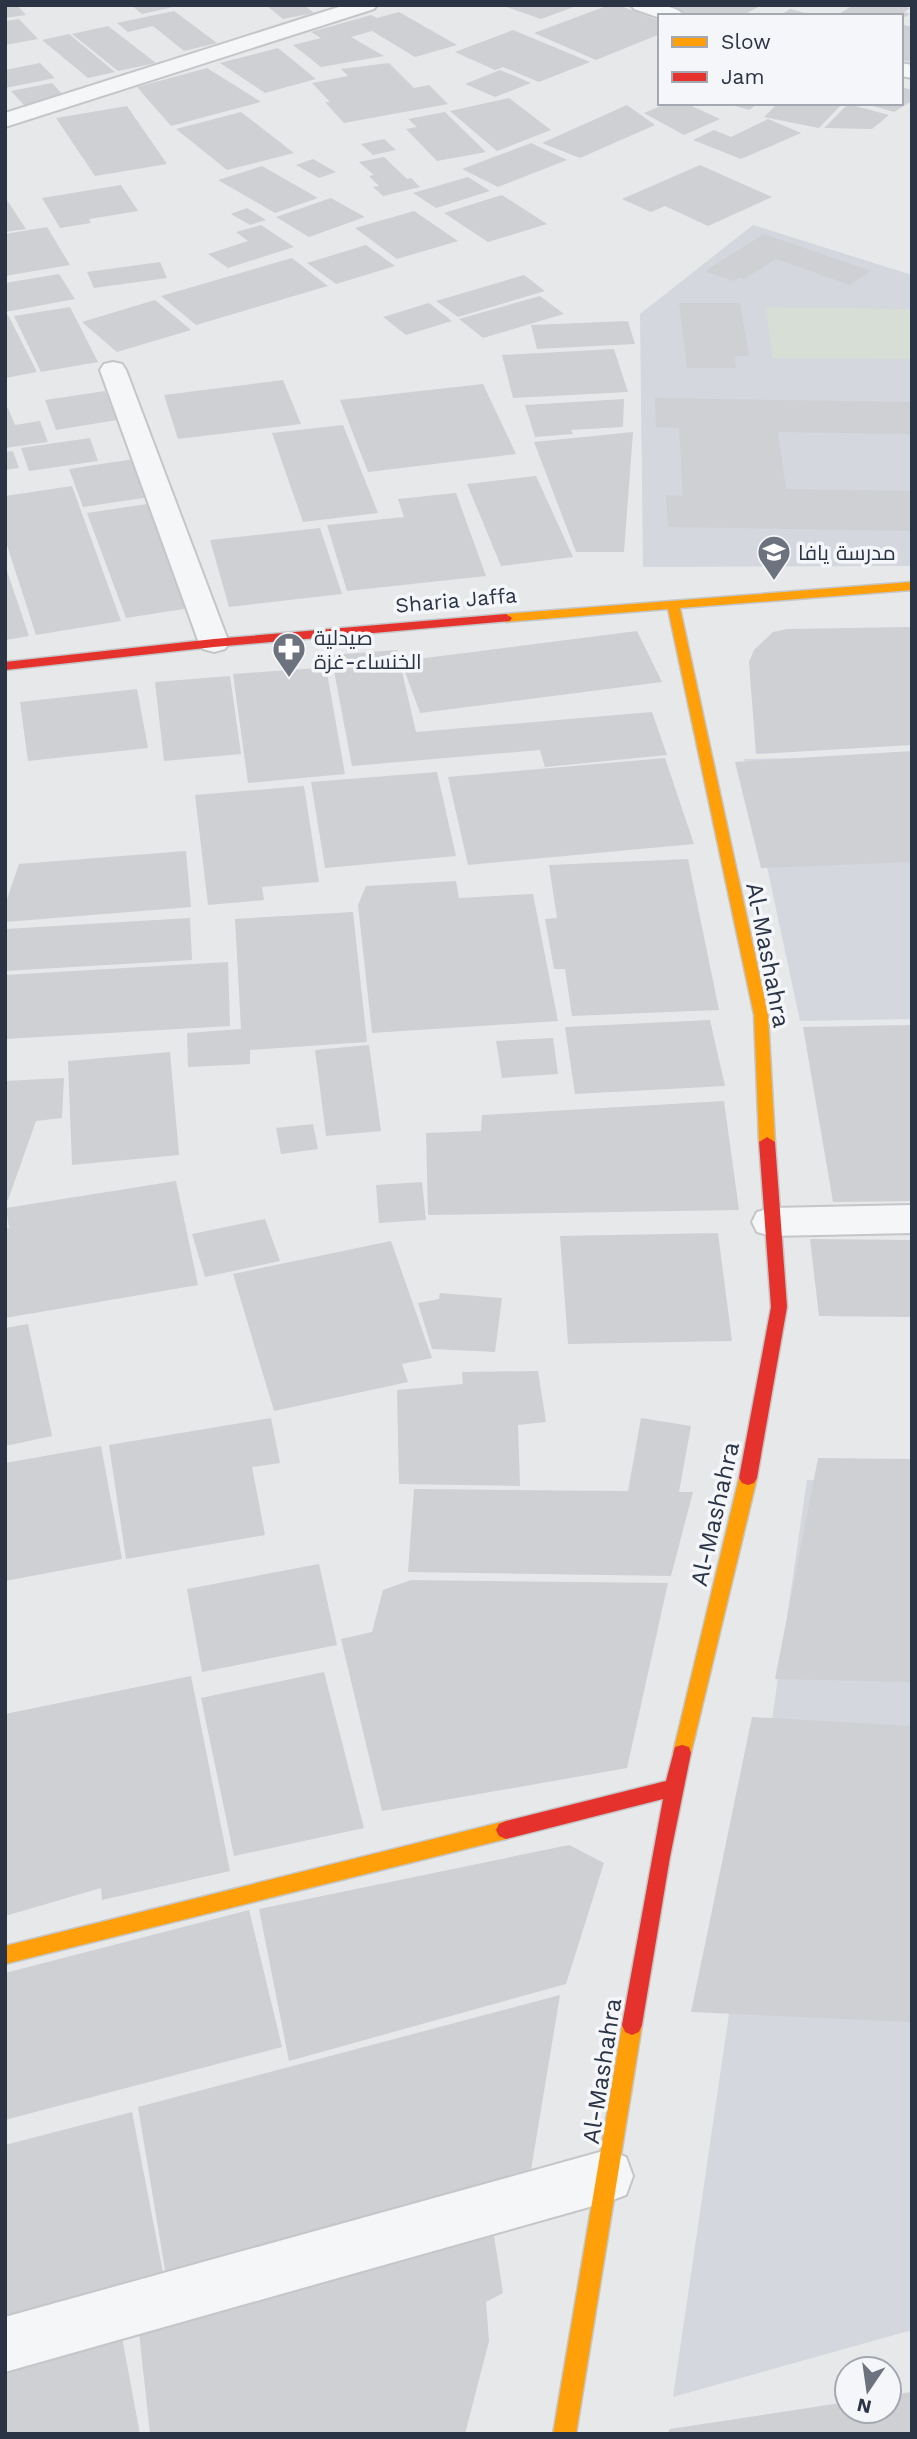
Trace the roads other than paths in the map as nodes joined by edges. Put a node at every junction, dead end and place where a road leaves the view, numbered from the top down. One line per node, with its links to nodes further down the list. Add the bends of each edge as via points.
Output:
1 (367, 5): 4 (street)
2 (640, 5): 3 (street)
3 (669, 14)
4 (5, 120)
5 (113, 370): 8 (street)
6 (912, 586): 7 (street, Sharia Jaffa)
7 (673, 603): 8 (street, Sharia Jaffa); 11 (street, Al-Mashahra, via 761,1015)
8 (215, 643): 9 (street, Sharia Jaffa)
9 (5, 666)
10 (912, 1219): 11 (street)
11 (771, 1222): 12 (street, Al-Mashahra, via 779,1307 748,1478)
12 (673, 1788): 13 (street); 14 (street, Al-Mashahra)
13 (5, 1955)
14 (607, 2176): 15 (street); 16 (street, Al-Mashahra)
15 (5, 2345)
16 (564, 2434)

